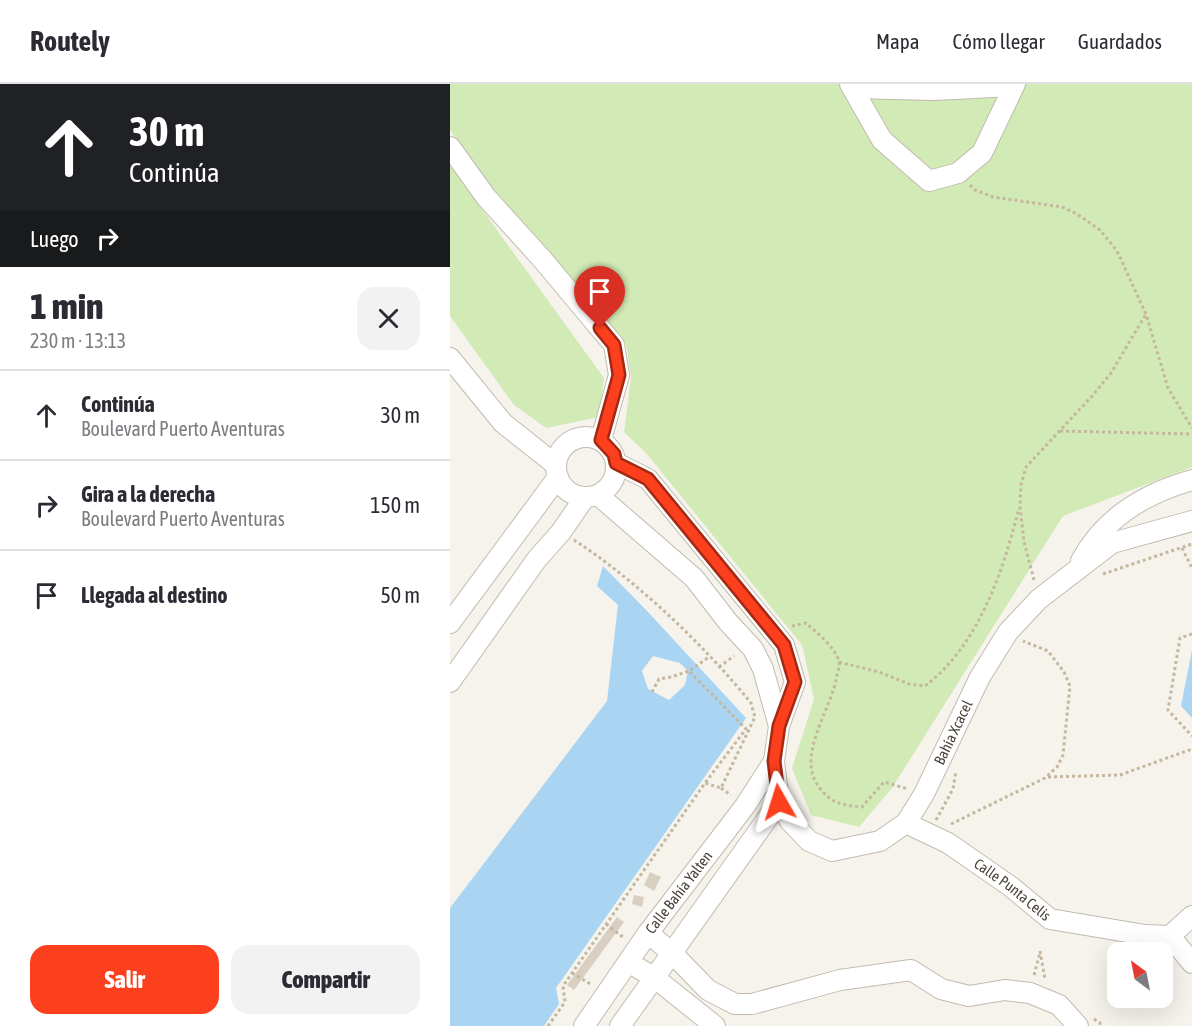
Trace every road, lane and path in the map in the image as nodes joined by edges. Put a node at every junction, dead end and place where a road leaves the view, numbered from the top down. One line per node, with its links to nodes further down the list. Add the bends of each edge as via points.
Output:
1 (1014, 85): 2 (street, via 934,90); 4 (street, via 982,153)
2 (852, 86): 4 (street, via 882,140 929,181)
3 (450, 147): 10 (street, via 486,197 614,345 619,375)
4 (958, 173): 5 (path, via 984,194 1062,207 1100,230 1117,251)
5 (1146, 314): 7 (path, via 1168,387); 8 (path, via 1111,373)
6 (450, 358): 12 (street, via 502,423)
7 (1192, 428)
8 (1060, 431): 9 (path); 15 (path, via 1026,467 1020,484)
9 (1192, 434)
10 (601, 440): 11 (street, via 614,454); 12 (street, via 572,440 558,456)
11 (616, 463): 14 (street, via 613,482); 27 (street, via 648,479)
12 (557, 471): 14 (street, via 568,491); 24 (street)
13 (1192, 480): 21 (street, via 1146,498 1113,519 1090,544)
14 (591, 496): 17 (street); 28 (street, via 694,578)
15 (1020, 506): 23 (path, via 1024,542); 30 (path, via 1008,552 980,618 941,674 925,686)
16 (1192, 521): 21 (street, Bahía Xcacel, via 1112,543)
17 (561, 532): 29 (path, via 596,554 680,625); 33 (street, via 537,558)
18 (1192, 544): 19 (path)
19 (1182, 548): 20 (path); 22 (path)
20 (1192, 568)
21 (1076, 571): 23 (street, Bahía Xcacel)
22 (1100, 575)
23 (1039, 599): 42 (street, Bahía Xcacel, via 1008,632 980,677)
24 (450, 623)
25 (1026, 634): 40 (path, via 1021,641 1048,651 1070,686 1063,755)
26 (1192, 634): 36 (path, via 1180,638 1168,710)
27 (776, 635): 30 (path, via 783,628 807,623); 35 (street, via 784,645 795,682)
28 (753, 649): 31 (path, via 737,653); 35 (street, via 763,669)
29 (709, 657): 31 (path); 32 (path)
30 (839, 662): 42 (path, via 834,691 810,755 811,778 827,798 842,805 862,807 884,782)
31 (719, 668): 41 (path, via 751,703 755,717 721,788)
32 (688, 671): 34 (path, via 659,679); 41 (path, via 746,729)
33 (450, 682)
34 (652, 692)
35 (779, 726): 38 (street, Bahía Xcacel)
36 (1192, 736)
37 (1192, 749): 40 (path, via 1120,775)
38 (774, 761): 43 (street, Bahía Xcacel); 49 (street, Calle Bahía Yalten, via 745,806)
39 (957, 768): 45 (path, via 953,789)
40 (1046, 777): 45 (path)
41 (705, 783): 47 (path)
42 (924, 794): 44 (street, Bahía Xcacel)
43 (779, 802): 44 (street, Bahía Xcacel, via 809,841 832,851 880,841); 51 (street, Calle Bahía Yalten)
44 (906, 823): 45 (street, Calle Punta Celis)
45 (928, 834): 48 (street, Calle Punta Celis, via 1002,880 1050,919)
46 (1192, 916): 48 (street)
47 (606, 924): 49 (path); 53 (path)
48 (1170, 936): 52 (street)
49 (638, 948): 51 (street); 54 (street); 56 (street, Calle Bahía Yalten)
50 (1040, 951): 55 (path)
51 (672, 953): 54 (street, Calle Bahía Yalten); 55 (street, via 708,990 735,1004 752,1004 840,980 911,970 941,989 969,996 1005,990)
52 (1192, 963)
53 (572, 973): 56 (path); 57 (path, via 563,986 565,1002)
54 (655, 978): 59 (street, Calle Bahía Yalten); 60 (street)
55 (1030, 993): 61 (street, via 1059,1005)
56 (606, 995): 58 (street, Calle Bahía Yalten)
57 (548, 1026)
58 (584, 1026)
59 (620, 1026)
60 (715, 1026)
61 (1078, 1026)

